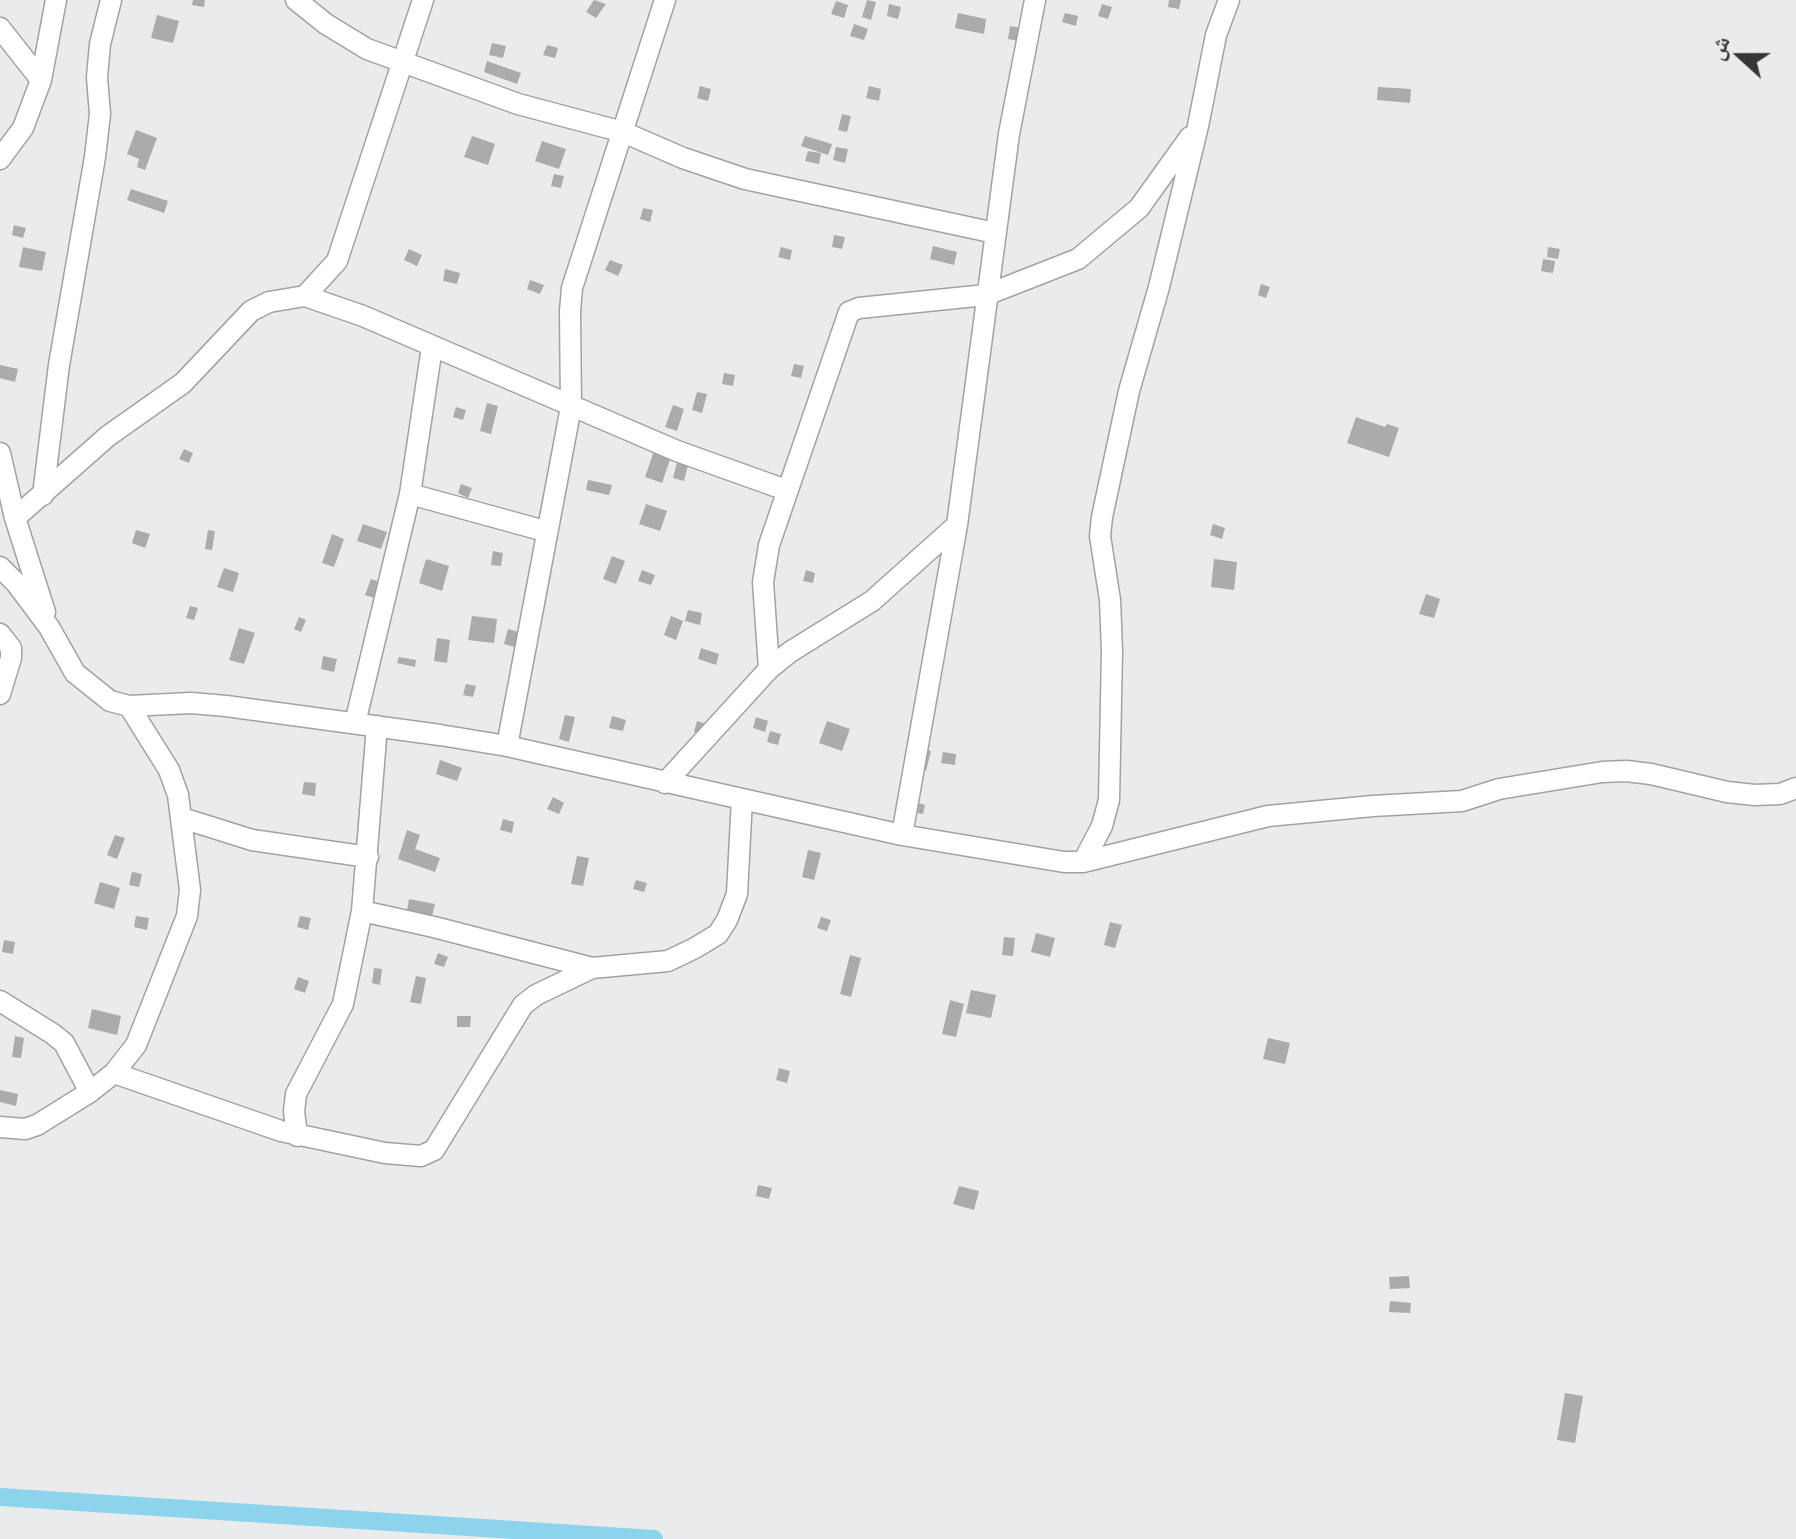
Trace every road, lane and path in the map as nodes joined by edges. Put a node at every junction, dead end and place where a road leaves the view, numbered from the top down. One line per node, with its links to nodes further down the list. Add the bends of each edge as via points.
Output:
1 (56, 0): 10 (street)
2 (111, 0): 22 (street, via 100,44 95,157 61,349)
3 (296, 0): 9 (street, via 367,49)
4 (423, 0): 9 (street)
5 (665, 0): 12 (street)
6 (1035, 0): 14 (street)
7 (1229, 0): 11 (street, via 1216,35)
8 (0, 28): 10 (street)
9 (403, 64): 12 (street, via 518,104); 16 (street, via 337,261)
10 (41, 80): 13 (street, via 23,128)
11 (1198, 126): 15 (street, via 1139,208 1078,259); 41 (street, via 1102,517 1112,651 1109,800)
12 (623, 132): 14 (street, via 745,179); 18 (street, via 572,288)
13 (0, 159)
14 (995, 233): 15 (street)
15 (986, 295): 20 (street, via 849,312); 24 (street)
16 (305, 296): 17 (street); 22 (street, via 251,311 183,383 108,436)
17 (432, 347): 18 (street); 21 (street)
18 (571, 407): 20 (street); 25 (street)
19 (0, 453): 23 (street)
20 (786, 490): 29 (street, via 763,582)
21 (410, 494): 25 (street); 32 (street)
22 (43, 495): 23 (street)
23 (15, 518): 27 (street)
24 (957, 525): 29 (street, via 872,601); 39 (street)
25 (545, 531): 34 (street)
26 (0, 567): 27 (street)
27 (49, 627): 31 (street, via 75,673 110,701)
28 (0, 634): 30 (street, via 11,648 11,658)
29 (769, 669): 35 (street)
30 (0, 694)
31 (129, 706): 32 (street, via 191,703); 38 (street, via 169,770)
32 (355, 723): 33 (street)
33 (377, 726): 34 (street); 40 (street)
34 (507, 746): 35 (street)
35 (665, 783): 37 (street)
36 (1796, 788): 41 (street, via 1755,795 1651,774 1602,772 1499,789 1462,801 1268,816)
37 (742, 799): 39 (street); 43 (street, via 737,894 718,934 668,961)
38 (182, 818): 40 (street, via 252,840); 45 (street, via 190,890 187,916 136,1045)
39 (902, 835): 41 (street)
40 (368, 857): 42 (street)
41 (1083, 862)
42 (362, 911): 43 (street); 48 (street, via 343,1004 296,1094)
43 (592, 968): 48 (street, via 523,1005 434,1150 405,1156)
44 (0, 1001): 46 (street, via 64,1043)
45 (114, 1073): 46 (street); 48 (street)
46 (90, 1092): 47 (street, via 37,1125)
47 (0, 1127)
48 (297, 1136)

